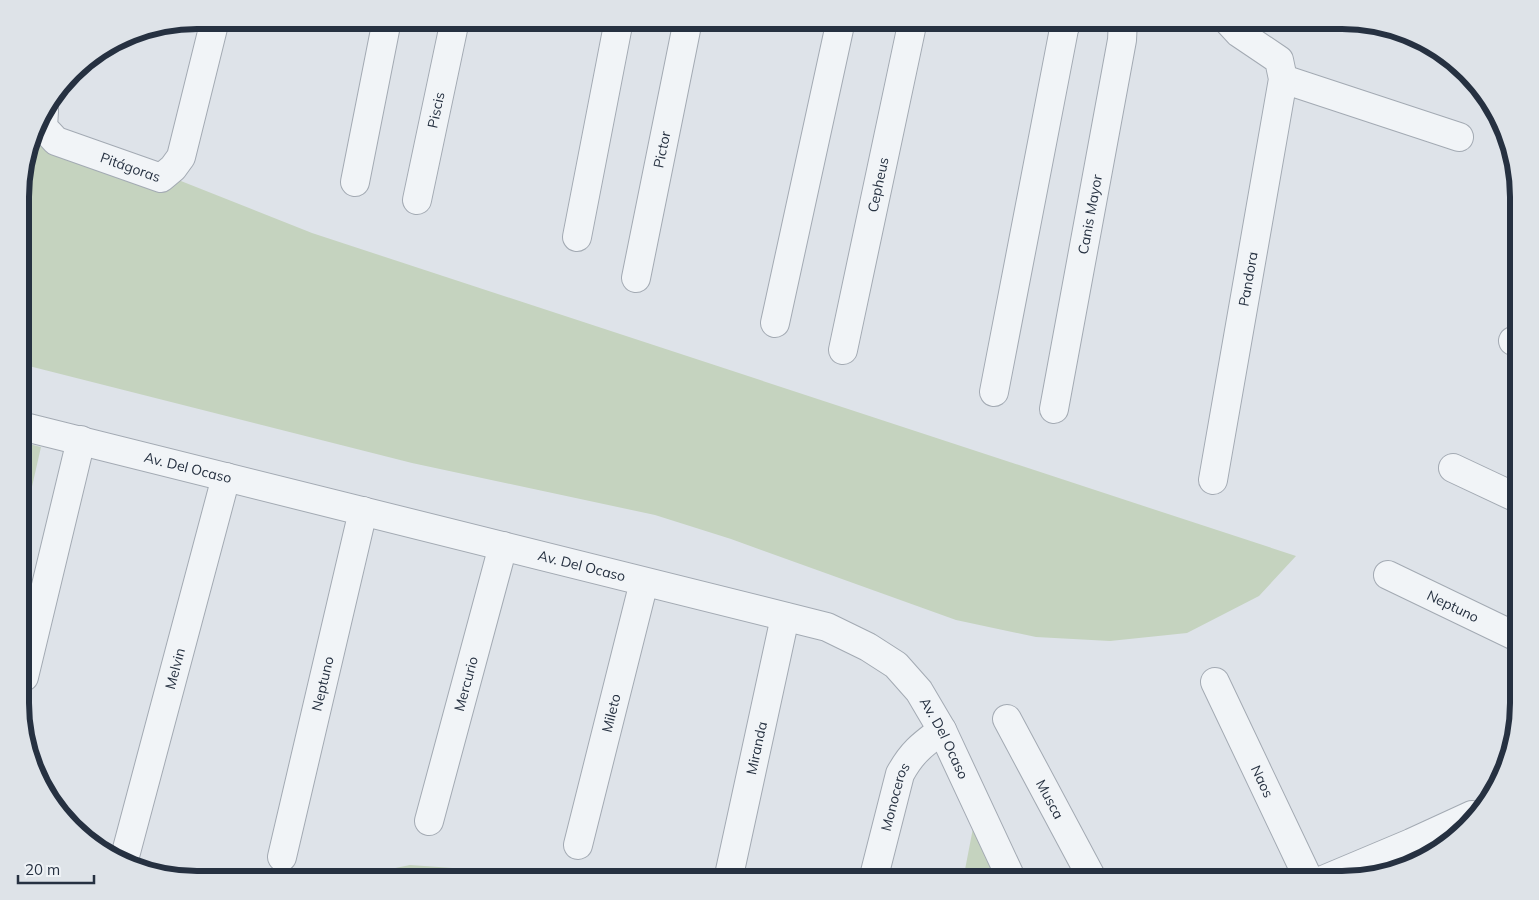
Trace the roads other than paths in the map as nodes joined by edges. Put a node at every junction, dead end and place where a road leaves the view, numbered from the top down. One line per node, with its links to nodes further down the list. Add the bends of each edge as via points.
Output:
1 (214, 29): 12 (street, Pitágoras, via 181,156 161,178 56,141)
2 (385, 29): 14 (street)
3 (453, 29): 15 (street, Piscis)
4 (617, 29): 16 (street)
5 (686, 29): 17 (street, Pictor)
6 (839, 29): 18 (street)
7 (911, 29): 19 (street, Cepheus)
8 (1064, 29): 20 (street)
9 (1123, 29): 21 (street, Canis Mayor)
10 (1235, 29): 11 (street, via 1279,60)
11 (1283, 79): 13 (street); 26 (street, Pandora)
12 (44, 128)
13 (1459, 137)
14 (355, 182)
15 (417, 200)
16 (577, 238)
17 (636, 278)
18 (775, 323)
19 (843, 350)
20 (994, 392)
21 (1054, 409)
22 (29, 428): 23 (street, Av. Del Ocaso)
23 (81, 440): 25 (street, Av. Del Ocaso); 34 (street)
24 (1453, 468): 27 (street)
25 (226, 477): 28 (street, Av. Del Ocaso); 42 (street, Melvin)
26 (1213, 480)
27 (1510, 494)
28 (363, 511): 29 (street, Av. Del Ocaso); 43 (street, Neptuno)
29 (503, 546): 31 (street, Av. Del Ocaso); 38 (street, Mercurio)
30 (1388, 575): 33 (street, Neptuno)
31 (644, 582): 32 (street, Av. Del Ocaso); 40 (street, Mileto)
32 (785, 617): 37 (street, Av. Del Ocaso, via 827,628 868,647 896,665 919,691); 44 (street, Miranda)
33 (1510, 634)
34 (29, 656)
35 (1215, 682): 48 (street, Naos)
36 (1007, 719): 47 (street, Musca)
37 (942, 730): 45 (street, Monoceros, via 917,749 900,774); 46 (street, Av. Del Ocaso)
38 (429, 822)
39 (1460, 823): 41 (street)
40 (578, 845)
41 (1415, 852): 49 (street)
42 (125, 855)
43 (282, 857)
44 (730, 871)
45 (875, 871)
46 (1008, 871)
47 (1088, 871)
48 (1305, 871)
49 (1353, 871)

